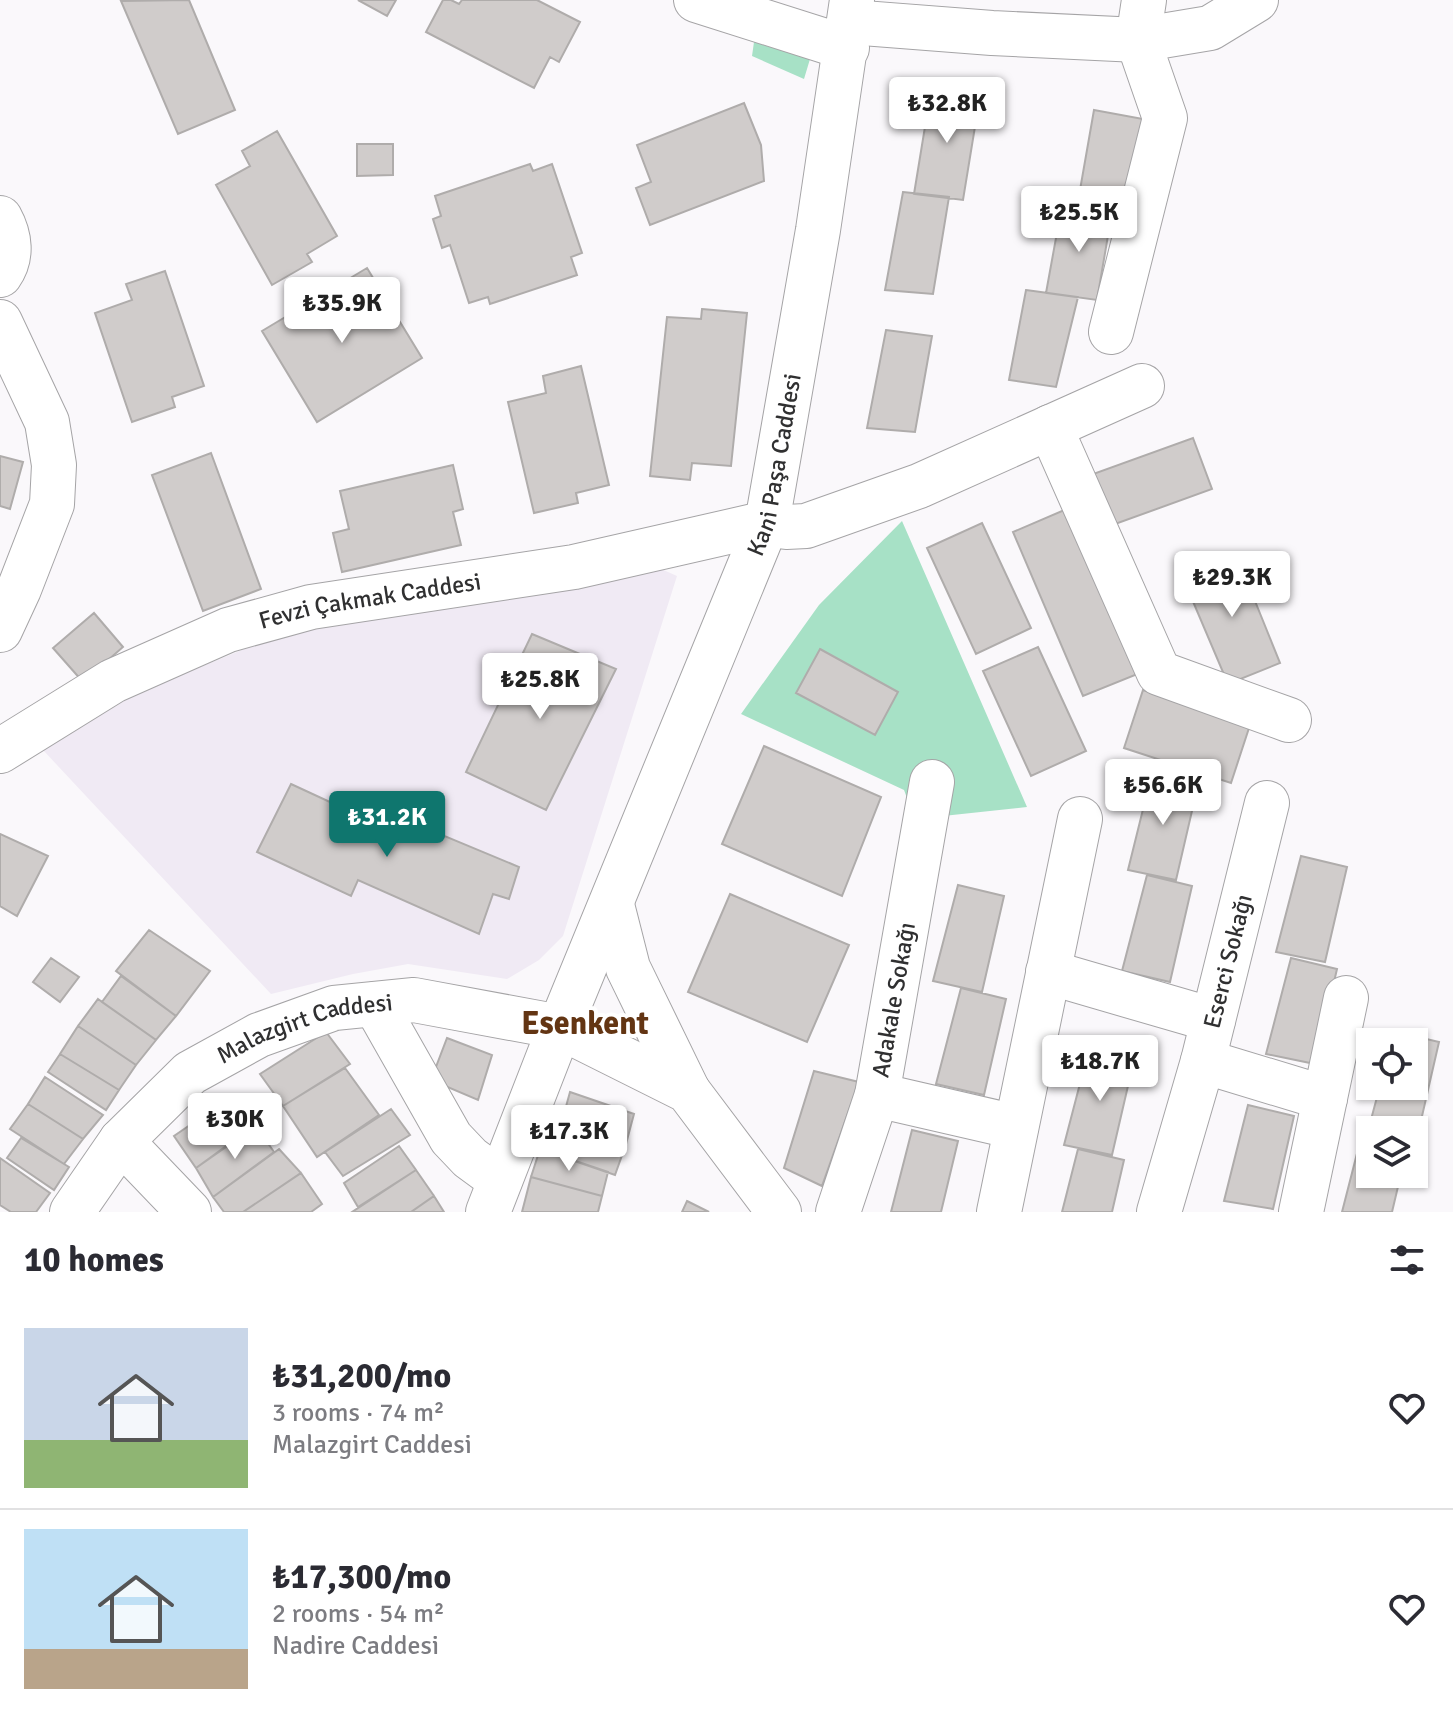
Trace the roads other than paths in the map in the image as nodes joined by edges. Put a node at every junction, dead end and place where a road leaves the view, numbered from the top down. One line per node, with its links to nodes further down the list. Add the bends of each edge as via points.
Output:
1 (696, 0): 4 (street)
2 (1256, 0): 3 (street, via 1210,28)
3 (1141, 20): 4 (street, via 992,33); 8 (street, via 1165,118)
4 (850, 23): 11 (street, Kani Paşa Caddesi)
5 (0, 218): 6 (street, via 9,247)
6 (0, 275)
7 (0, 322): 12 (street, via 47,422 54,465 52,504)
8 (1111, 332)
9 (1142, 386): 10 (street, Fevzi Çakmak Caddesi)
10 (1050, 427): 11 (street, Fevzi Çakmak Caddesi, via 919,486 826,520 806,526); 13 (street, via 1159,673)
11 (767, 523): 14 (street, Fevzi Çakmak Caddesi, via 574,567 311,607 228,630 113,681); 18 (street, Kani Paşa Caddesi)
12 (0, 630)
13 (1289, 720)
14 (0, 751)
15 (932, 782): 25 (street, Adakale Sokağı)
16 (1267, 803): 23 (street, Eserci Sokağı)
17 (1080, 819): 19 (street)
18 (612, 905): 22 (street, Kani Paşa Caddesi); 24 (street, via 628,968)
19 (1048, 972): 23 (street); 27 (street)
20 (1346, 998): 26 (street)
21 (375, 1004): 22 (street, Malazgirt Caddesi, via 414,1000); 28 (street, Malazgirt Caddesi, via 334,1008 259,1035 190,1073); 29 (street, via 451,1138)
22 (560, 1027): 24 (street); 29 (street, Kani Paşa Caddesi)
23 (1208, 1041): 26 (street); 35 (street, Eserci Sokağı)
24 (688, 1091): 32 (street)
25 (877, 1095): 27 (street); 33 (street, Adakale Sokağı)
26 (1325, 1098): 36 (street)
27 (1016, 1127): 34 (street)
28 (121, 1141): 30 (street, Malazgirt Caddesi); 31 (street)
29 (494, 1196)
30 (72, 1212)
31 (189, 1212)
32 (779, 1212)
33 (838, 1212)
34 (999, 1212)
35 (1159, 1212)
36 (1301, 1212)

